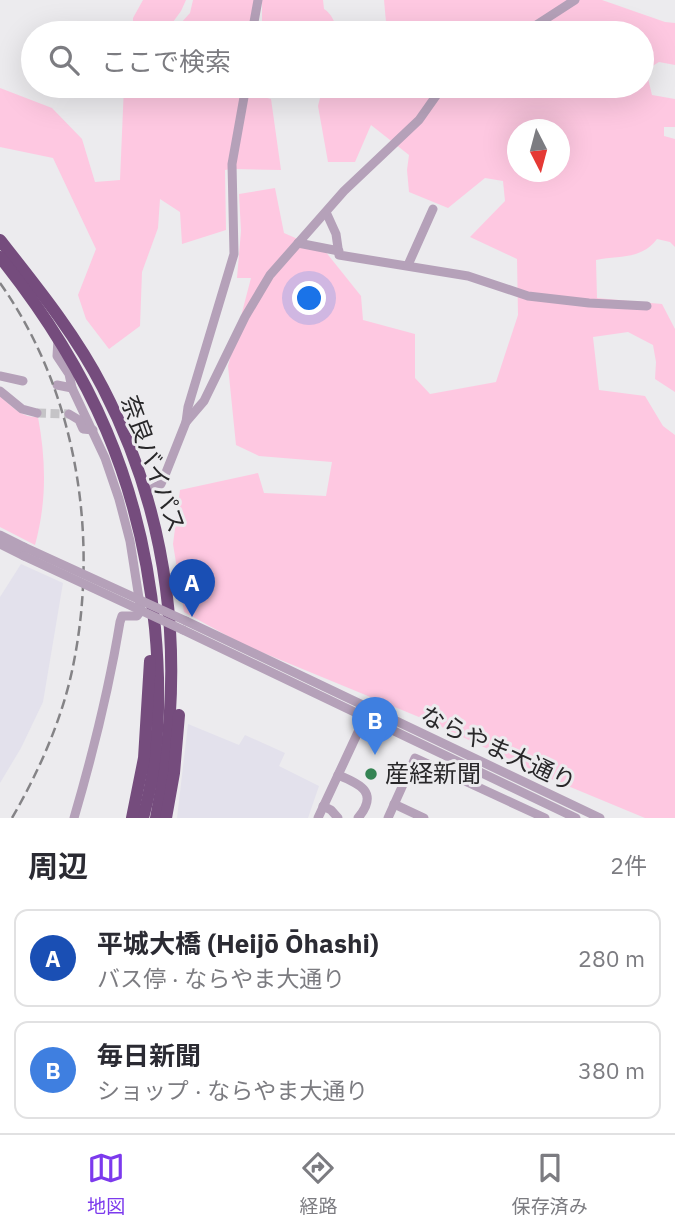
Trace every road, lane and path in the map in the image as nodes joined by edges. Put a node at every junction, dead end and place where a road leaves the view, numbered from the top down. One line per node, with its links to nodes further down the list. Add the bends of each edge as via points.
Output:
1 (258, 0): 3 (street)
2 (575, 0): 4 (street)
3 (254, 21)
4 (543, 21)
5 (244, 98): 23 (street, via 232,164 234,254)
6 (435, 98): 8 (street, via 419,120)
7 (433, 209): 13 (street)
8 (326, 212): 10 (street); 11 (street)
9 (0, 240): 30 (highway, 奈良バイパス, via 46,298 103,388 154,517)
10 (298, 243): 11 (street); 23 (street, via 270,275 204,401)
11 (339, 251): 13 (street, via 339,256)
12 (0, 257): 15 (highway, 奈良バイパス)
13 (408, 265): 14 (street, via 468,276 528,296)
14 (647, 306)
15 (58, 339): 19 (street, via 57,355); 29 (highway, 奈良バイパス, via 111,437 132,498)
16 (0, 376): 17 (street)
17 (23, 381)
18 (57, 385): 19 (street)
19 (72, 388): 24 (street)
20 (0, 391): 21 (street, via 22,409)
21 (37, 413)
22 (69, 414): 24 (street, via 83,429)
23 (186, 422): 25 (street, via 161,484)
24 (93, 430): 35 (street, via 119,499 141,611 137,617 122,616 120,622 94,749)
25 (152, 489)
26 (0, 535): 28 (street, ならやま大通り)
27 (0, 544): 28 (street, ならやま大通り)
28 (24, 551): 31 (street, ならやま大通り, bridge)
29 (151, 591): 36 (highway, via 148,716); 37 (highway, 奈良バイパス, via 158,729)
30 (169, 603): 38 (highway, 奈良バイパス, via 172,702); 39 (highway, via 179,697)
31 (367, 713): 32 (street); 46 (street, ならやま大通り); 47 (street, ならやま大通り)
32 (338, 775): 34 (street); 42 (street, via 367,793 367,805)
33 (394, 804): 43 (street); 44 (street); 45 (street, via 415,758)
34 (323, 806): 40 (street); 41 (street)
35 (74, 818)
36 (132, 818)
37 (143, 818)
38 (156, 818)
39 (166, 818)
40 (318, 818)
41 (338, 818)
42 (358, 818)
43 (388, 818)
44 (424, 818)
45 (545, 818)
46 (576, 818)
47 (600, 818)

